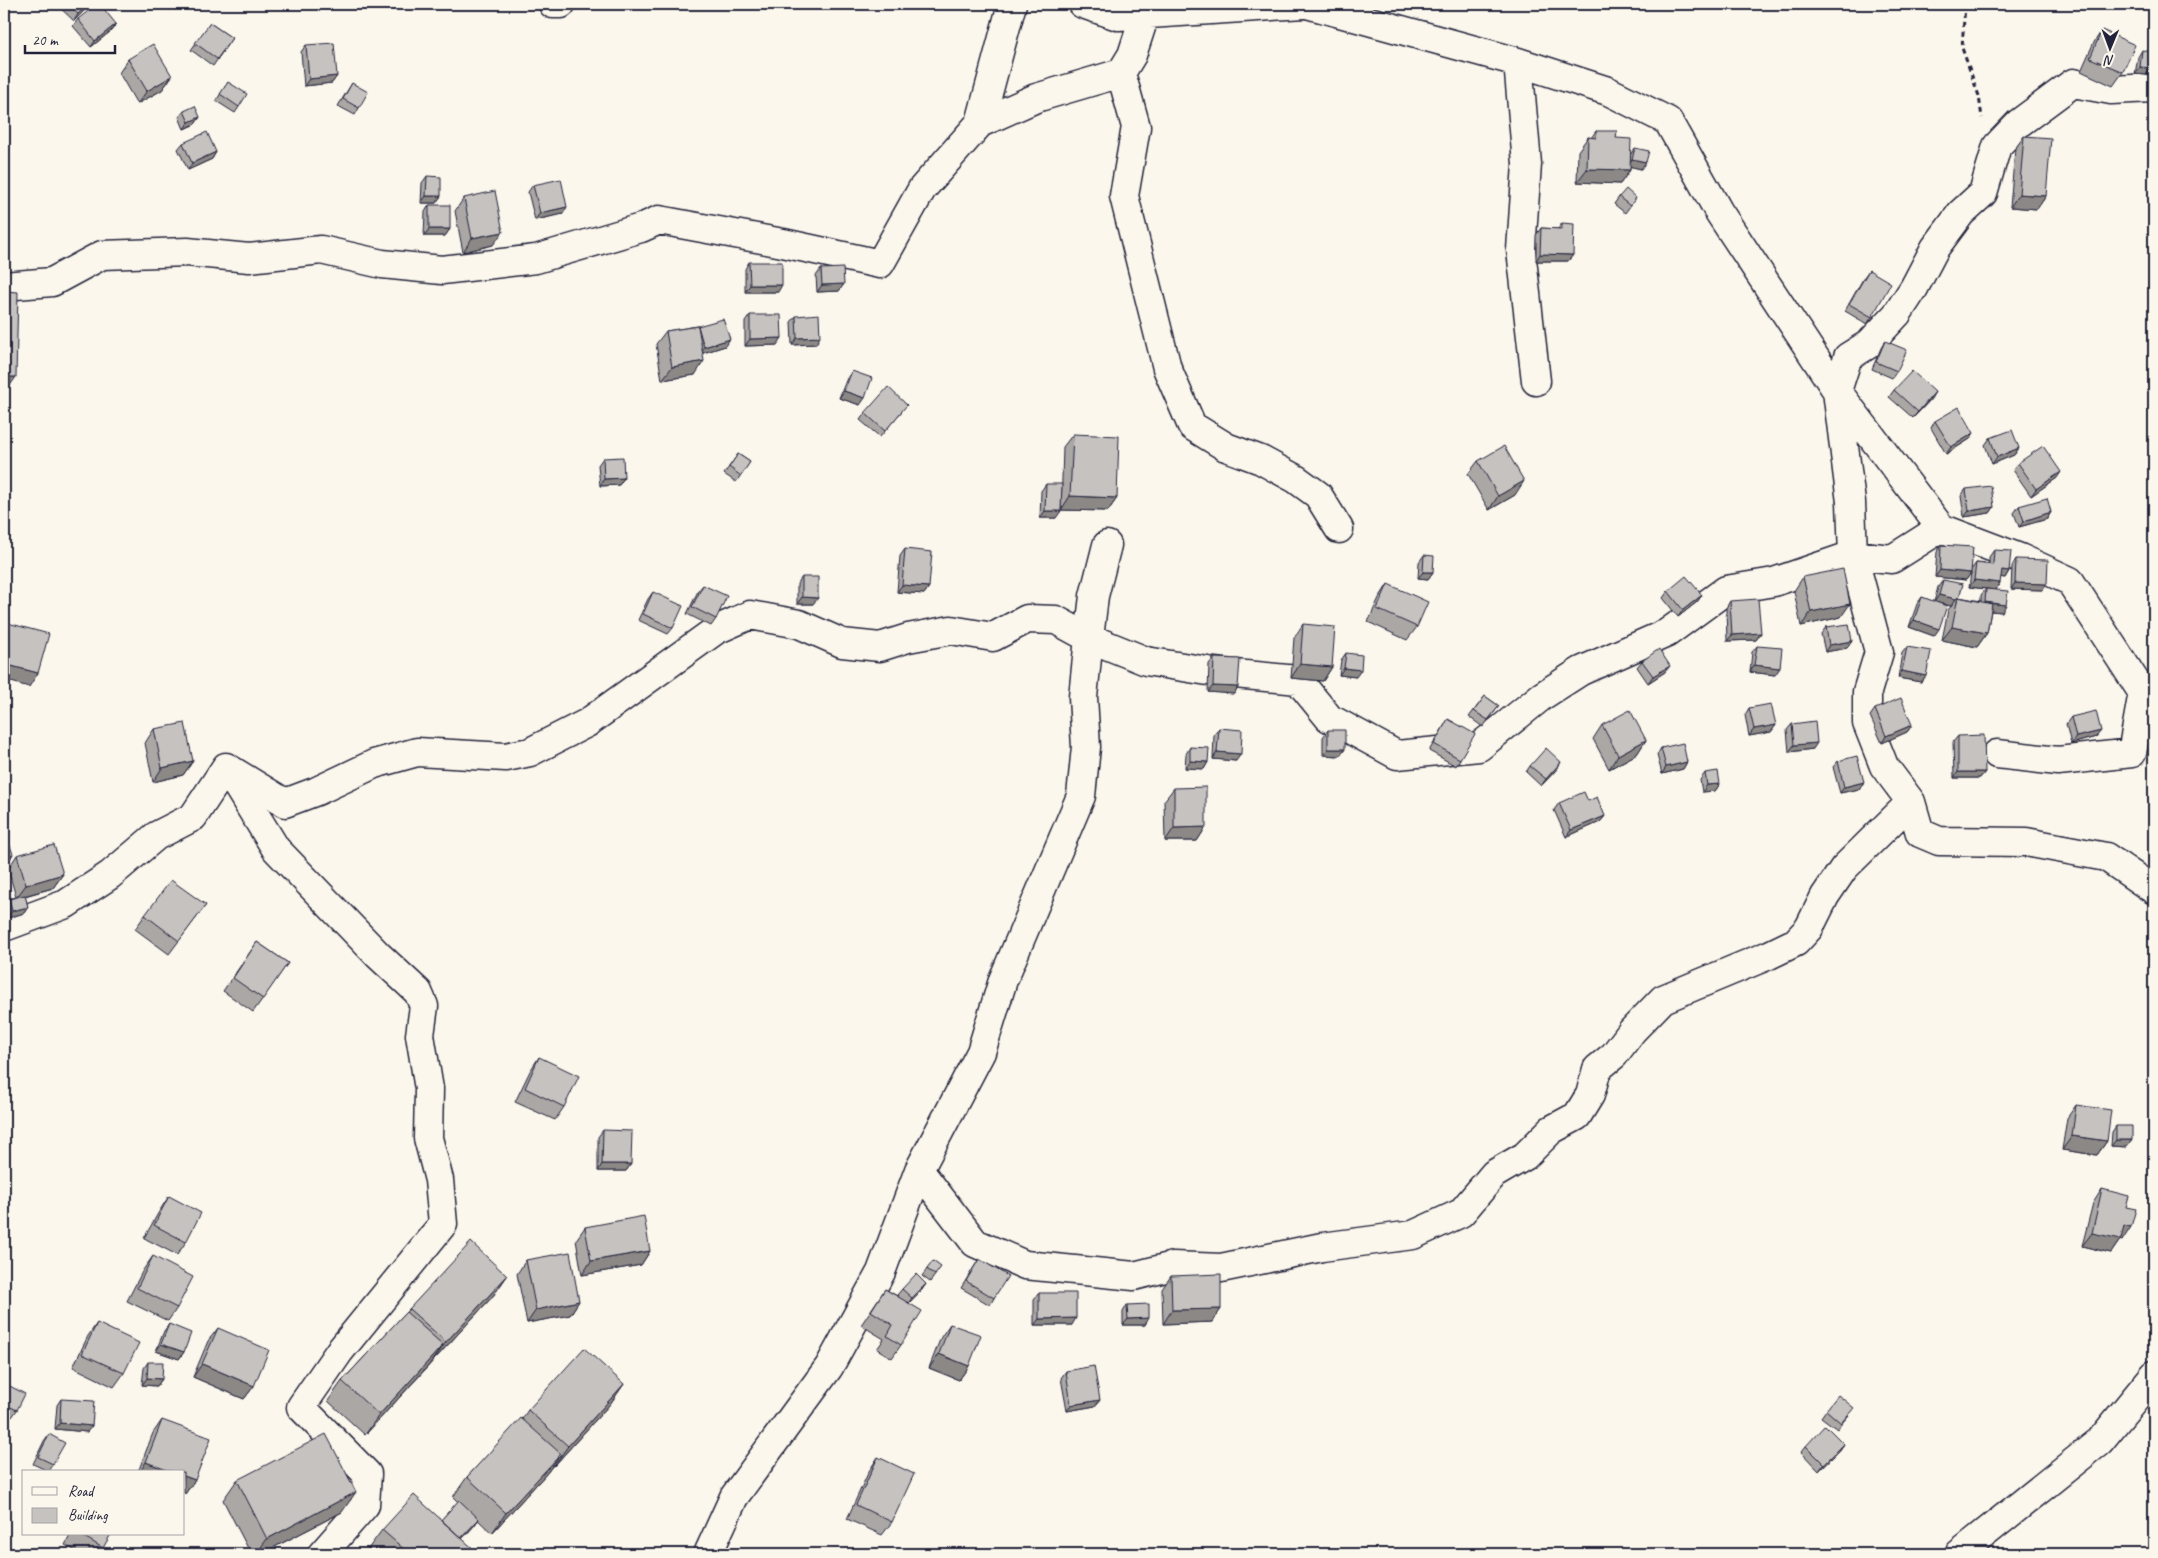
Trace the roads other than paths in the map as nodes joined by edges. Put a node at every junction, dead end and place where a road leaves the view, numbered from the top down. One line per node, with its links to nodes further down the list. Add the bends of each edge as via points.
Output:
1 (553, 4): 2 (street)
2 (561, 4)
3 (1012, 4): 10 (street)
4 (1083, 4): 6 (street, via 1118,16)
5 (1306, 4): 6 (street); 7 (street)
6 (1145, 15): 8 (street, via 1132,54)
7 (1518, 62): 12 (street, via 1527,164 1521,250); 13 (street, via 1608,91 1668,121 1719,212)
8 (1121, 73): 10 (street, via 1036,98); 14 (street, via 1136,127 1124,196 1167,368 1192,426 1226,448 1261,460 1296,479 1318,495)
9 (2154, 88): 13 (street, via 2111,90 2073,84 2019,123 1997,146 1983,193 1960,213 1940,241 1897,314 1869,344 1848,357)
10 (980, 123): 11 (street, via 922,190 880,264 659,220 536,259 442,270 382,264 321,250 249,258 187,252 102,255 52,282)
11 (4, 286)
12 (1536, 381)
13 (1837, 391): 15 (street); 17 (street, via 1851,502)
14 (1339, 528)
15 (1940, 528): 17 (street, via 1892,559); 19 (street, via 2070,581)
16 (1107, 544): 18 (street, via 1094,596)
17 (1853, 554): 18 (street, via 1774,582 1726,590 1667,633 1581,671 1542,696 1479,747 1397,755 1329,718 1298,680 1146,661); 22 (street, via 1879,652 1868,692 1867,723 1884,766)
18 (1089, 638): 21 (street, via 1056,620 1027,619 993,637 952,630 880,647 842,643 799,624 750,615 716,630 587,723 530,752 506,757 417,752 374,764 285,803); 25 (street, via 1083,697 1086,747 1081,796 1004,980 981,1052)
19 (2151, 697): 20 (street, via 2132,753 2058,761)
20 (1997, 754)
21 (226, 767): 24 (street, via 193,817 156,836 110,875 66,904); 27 (street, via 276,849 418,992 424,1006 420,1035 429,1089 428,1138 439,1180 443,1224 339,1352 301,1407 367,1474 365,1505)
22 (1910, 802): 23 (street, via 1920,833 1939,841 2026,842 2106,857); 25 (street, via 1844,868 1809,928 1796,942 1663,998 1614,1055 1597,1069 1590,1095 1577,1116 1551,1130 1525,1156 1494,1174 1461,1213 1414,1235 1322,1247 1221,1268 1173,1266 1134,1276 1025,1265 975,1243)
23 (2154, 890)
24 (4, 927)
25 (919, 1170): 28 (street, via 881,1272 834,1358 734,1497)
26 (2154, 1376): 29 (street, via 2100,1440)
27 (322, 1554)
28 (708, 1554)
29 (1959, 1554)

